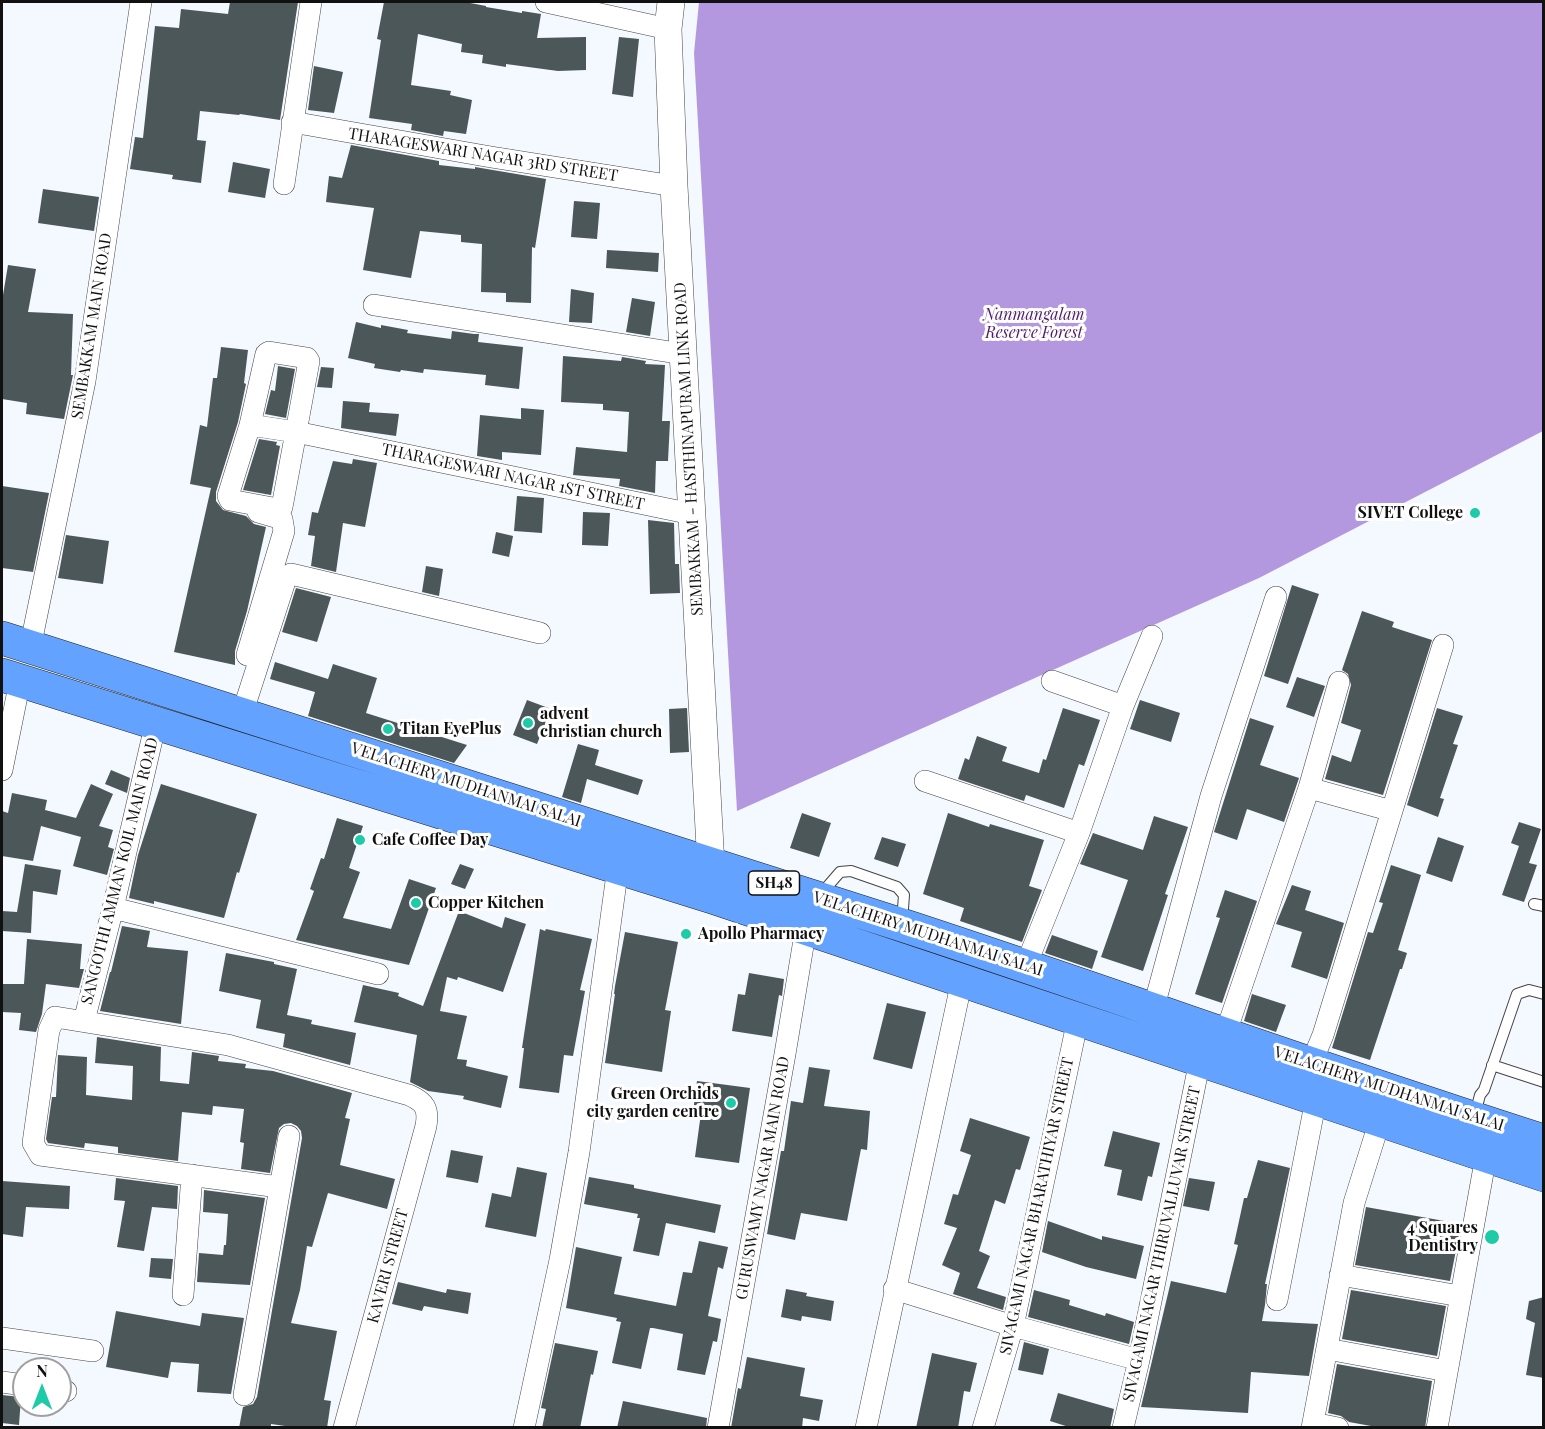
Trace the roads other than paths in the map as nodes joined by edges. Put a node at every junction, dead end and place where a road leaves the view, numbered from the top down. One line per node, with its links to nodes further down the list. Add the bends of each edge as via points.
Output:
1 (141, 2): 18 (street, SEMBAKKAM MAIN ROAD, via 85,381)
2 (311, 2): 6 (street)
3 (553, 2): 5 (street)
4 (671, 2): 5 (street, SEMBAKKAM - HASTHINAPURAM LINK ROAD)
5 (668, 29): 8 (street, SEMBAKKAM - HASTHINAPURAM LINK ROAD)
6 (292, 122): 7 (street); 8 (street, THARAGESWARI NAGAR 3RD STREET)
7 (284, 184)
8 (674, 186): 10 (street, SEMBAKKAM - HASTHINAPURAM LINK ROAD)
9 (374, 306): 10 (street)
10 (683, 354): 14 (street, SEMBAKKAM - HASTHINAPURAM LINK ROAD)
11 (250, 425): 12 (street, THARAGESWARI NAGAR 1ST STREET); 12 (street, via 269,352 309,361); 12 (street, via 228,496 230,500 279,508)
12 (296, 432): 14 (street, THARAGESWARI NAGAR 1ST STREET)
13 (236, 507): 24 (street, via 277,517 284,524)
14 (692, 514): 31 (street, SEMBAKKAM - HASTHINAPURAM LINK ROAD)
15 (1276, 597): 40 (street, via 1211,796)
16 (540, 633): 24 (street, via 291,574 286,578)
17 (1152, 636): 23 (street)
18 (16, 643): 20 (main road); 24 (main road, VELACHERY MUDHANMAI SALAI / SH48)
19 (1443, 645): 29 (street)
20 (11, 678): 25 (main road, VELACHERY MUDHANMAI SALAI / SH48); 26 (street)
21 (1052, 681): 23 (street)
22 (1339, 682): 28 (street)
23 (1123, 706): 30 (street)
24 (236, 712): 31 (main road, VELACHERY MUDHANMAI SALAI / SH48)
25 (156, 722): 32 (main road, VELACHERY MUDHANMAI SALAI / SH48); 34 (street, SANGOTHI AMMAN KOIL MAIN ROAD)
26 (2, 770)
27 (925, 782): 30 (street)
28 (1309, 788): 29 (street); 43 (street)
29 (1392, 811): 45 (street)
30 (1079, 832): 36 (street)
31 (711, 863): 33 (street, SEMBAKKAM - HASTHINAPURAM LINK ROAD); 36 (main road, VELACHERY MUDHANMAI SALAI / SH48)
32 (618, 867): 33 (main road, VELACHERY MUDHANMAI SALAI / SH48); 72 (street, via 579,1152)
33 (712, 897): 35 (main road, VELACHERY MUDHANMAI SALAI / SH48)
34 (113, 908): 37 (street); 42 (street, SANGOTHI AMMAN KOIL MAIN ROAD)
35 (806, 928): 38 (main road, VELACHERY MUDHANMAI SALAI / SH48); 73 (street, GURUSWAMY NAGAR MAIN ROAD)
36 (1026, 965): 40 (main road, VELACHERY MUDHANMAI SALAI / SH48)
37 (378, 974)
38 (962, 980): 41 (main road, VELACHERY MUDHANMAI SALAI / SH48); 58 (street)
39 (1544, 994): 46 (lane, via 1529,990 1517,994)
40 (1153, 1010): 43 (main road, VELACHERY MUDHANMAI SALAI / SH48)
41 (1078, 1019): 44 (main road, VELACHERY MUDHANMAI SALAI / SH48); 62 (street, SIVAGAMI NAGAR BHARATHIYAR STREET)
42 (84, 1021): 54 (street, via 55,1017 49,1030 33,1143 40,1155); 71 (street, KAVERI STREET, via 228,1045 410,1095 425,1105 426,1126)
43 (1225, 1035): 45 (main road, VELACHERY MUDHANMAI SALAI / SH48)
44 (1200, 1060): 48 (main road, VELACHERY MUDHANMAI SALAI / SH48); 66 (street, SIVAGAMI NAGAR THIRUVALLUVAR STREET)
45 (1311, 1064): 49 (main road, VELACHERY MUDHANMAI SALAI / SH48)
46 (1492, 1065): 47 (lane); 49 (lane)
47 (1544, 1082)
48 (1316, 1099): 50 (main road, VELACHERY MUDHANMAI SALAI / SH48); 61 (street)
49 (1474, 1118): 52 (main road, VELACHERY MUDHANMAI SALAI / SH48)
50 (1380, 1120): 53 (main road, VELACHERY MUDHANMAI SALAI / SH48); 57 (street, via 1354,1203)
51 (289, 1136): 56 (street)
52 (1544, 1141)
53 (1486, 1156): 55 (main road, VELACHERY MUDHANMAI SALAI / SH48); 60 (street)
54 (192, 1175): 56 (street); 59 (street)
55 (1544, 1175)
56 (279, 1187): 68 (street)
57 (1340, 1275): 60 (street); 64 (street)
58 (894, 1289): 62 (street); 74 (street)
59 (183, 1295)
60 (1460, 1296): 67 (street)
61 (1277, 1300)
62 (1013, 1326): 66 (street); 75 (street, SIVAGAMI NAGAR BHARATHIYAR STREET)
63 (2, 1338): 65 (street)
64 (1327, 1350): 67 (street); 69 (street)
65 (93, 1351)
66 (1139, 1360): 70 (street, SIVAGAMI NAGAR THIRUVALLUVAR STREET)
67 (1447, 1371): 77 (street)
68 (244, 1395)
69 (1313, 1425): 76 (street)
70 (1126, 1427)
71 (344, 1428)
72 (524, 1428)
73 (718, 1428)
74 (866, 1428)
75 (982, 1428)
76 (1338, 1428)
77 (1437, 1428)

